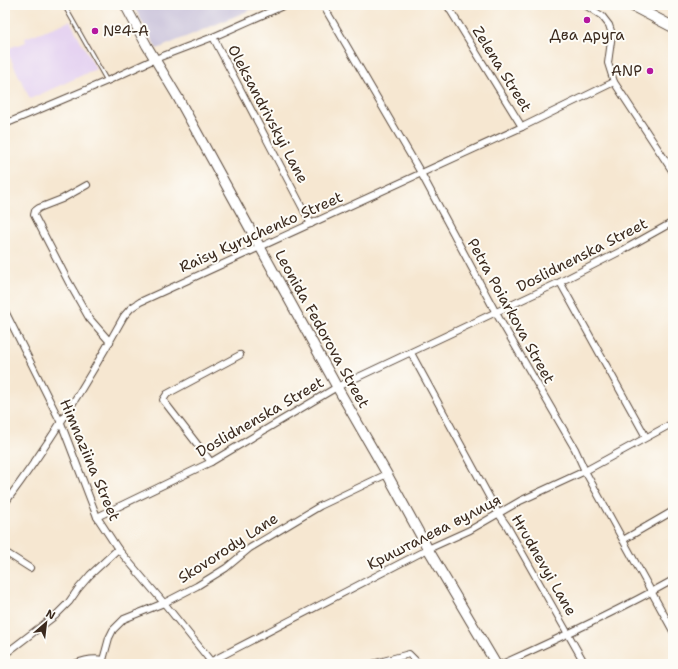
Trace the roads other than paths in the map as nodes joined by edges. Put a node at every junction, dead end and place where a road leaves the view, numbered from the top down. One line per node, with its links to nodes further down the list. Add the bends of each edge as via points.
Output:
1 (64, 5): 11 (lane)
2 (125, 5): 10 (street, Leonida Fedorova Street)
3 (285, 5): 9 (street)
4 (323, 5): 16 (street, Petra Poiarkova Street)
5 (447, 5): 14 (street, Zelena Street)
6 (585, 5): 12 (street, via 602,16 609,25 612,34 608,63)
7 (631, 5): 8 (main road)
8 (673, 28)
9 (213, 37): 10 (street); 19 (street, Oleksandrivskyi Lane)
10 (155, 59): 11 (street); 20 (street, Leonida Fedorova Street)
11 (106, 81): 13 (street)
12 (614, 82): 14 (street, Raisy Kyrychenko Street); 15 (street)
13 (5, 124)
14 (522, 127): 16 (street, Raisy Kyrychenko Street)
15 (673, 172)
16 (421, 173): 19 (street, Raisy Kyrychenko Street); 23 (street, Petra Poiarkova Street)
17 (87, 184): 24 (street, via 62,199 39,208 34,215 89,318)
18 (673, 222): 21 (street, Doslidnenska Street)
19 (311, 224): 20 (street, Raisy Kyrychenko Street)
20 (261, 247): 24 (street, Raisy Kyrychenko Street, via 140,302 124,316); 27 (street, Leonida Fedorova Street)
21 (560, 282): 23 (street, Doslidnenska Street); 30 (street)
22 (5, 311): 28 (street, Himnaziina Street)
23 (496, 313): 25 (street, Doslidnenska Street); 32 (street, Petra Poiarkova Street, via 575,449)
24 (110, 342): 28 (street, Raisy Kyrychenko Street)
25 (411, 353): 27 (street, Doslidnenska Street); 36 (street, Hrudnevyi Lane)
26 (240, 355): 31 (street, via 167,394 163,400)
27 (337, 387): 31 (street, Doslidnenska Street); 33 (street, Leonida Fedorova Street)
28 (61, 423): 34 (street, Raisy Kyrychenko Street); 37 (street, Himnaziina Street)
29 (673, 423): 30 (street, Кришталева вулиця)
30 (646, 437): 32 (street, Кришталева вулиця)
31 (211, 462): 37 (street, Doslidnenska Street)
32 (585, 471): 36 (street, Кришталева вулиця); 38 (street, Petra Poiarkova Street)
33 (387, 474): 40 (street, Leonida Fedorova Street); 45 (street, Skovorody Lane, via 320,506 250,548 226,568 197,586)
34 (5, 503)
35 (673, 511): 38 (street)
36 (498, 514): 40 (street, Кришталева вулиця); 47 (street, Hrudnevyi Lane)
37 (97, 517): 39 (street, Himnaziina Street)
38 (623, 540): 44 (street, Petra Poiarkova Street)
39 (118, 549): 45 (street, Himnaziina Street); 48 (street, via 90,575 69,602)
40 (428, 549): 51 (street, Кришталева вулиця); 54 (street, Leonida Fedorova Street)
41 (5, 552): 42 (street)
42 (30, 568)
43 (673, 580): 44 (street)
44 (652, 592): 46 (street, Petra Poiarkova Street); 47 (street)
45 (164, 602): 49 (street, Skovorody Lane, via 124,619 109,638); 51 (street, Himnaziina Street)
46 (673, 631)
47 (568, 634): 55 (street); 56 (street, Hrudnevyi Lane)
48 (5, 654)
49 (103, 662): 52 (street, Skovorody Lane, via 96,658)
50 (417, 662): 53 (street, via 409,654)
51 (210, 663)
52 (75, 664)
53 (372, 664)
54 (496, 664)
55 (502, 664)
56 (585, 664)

